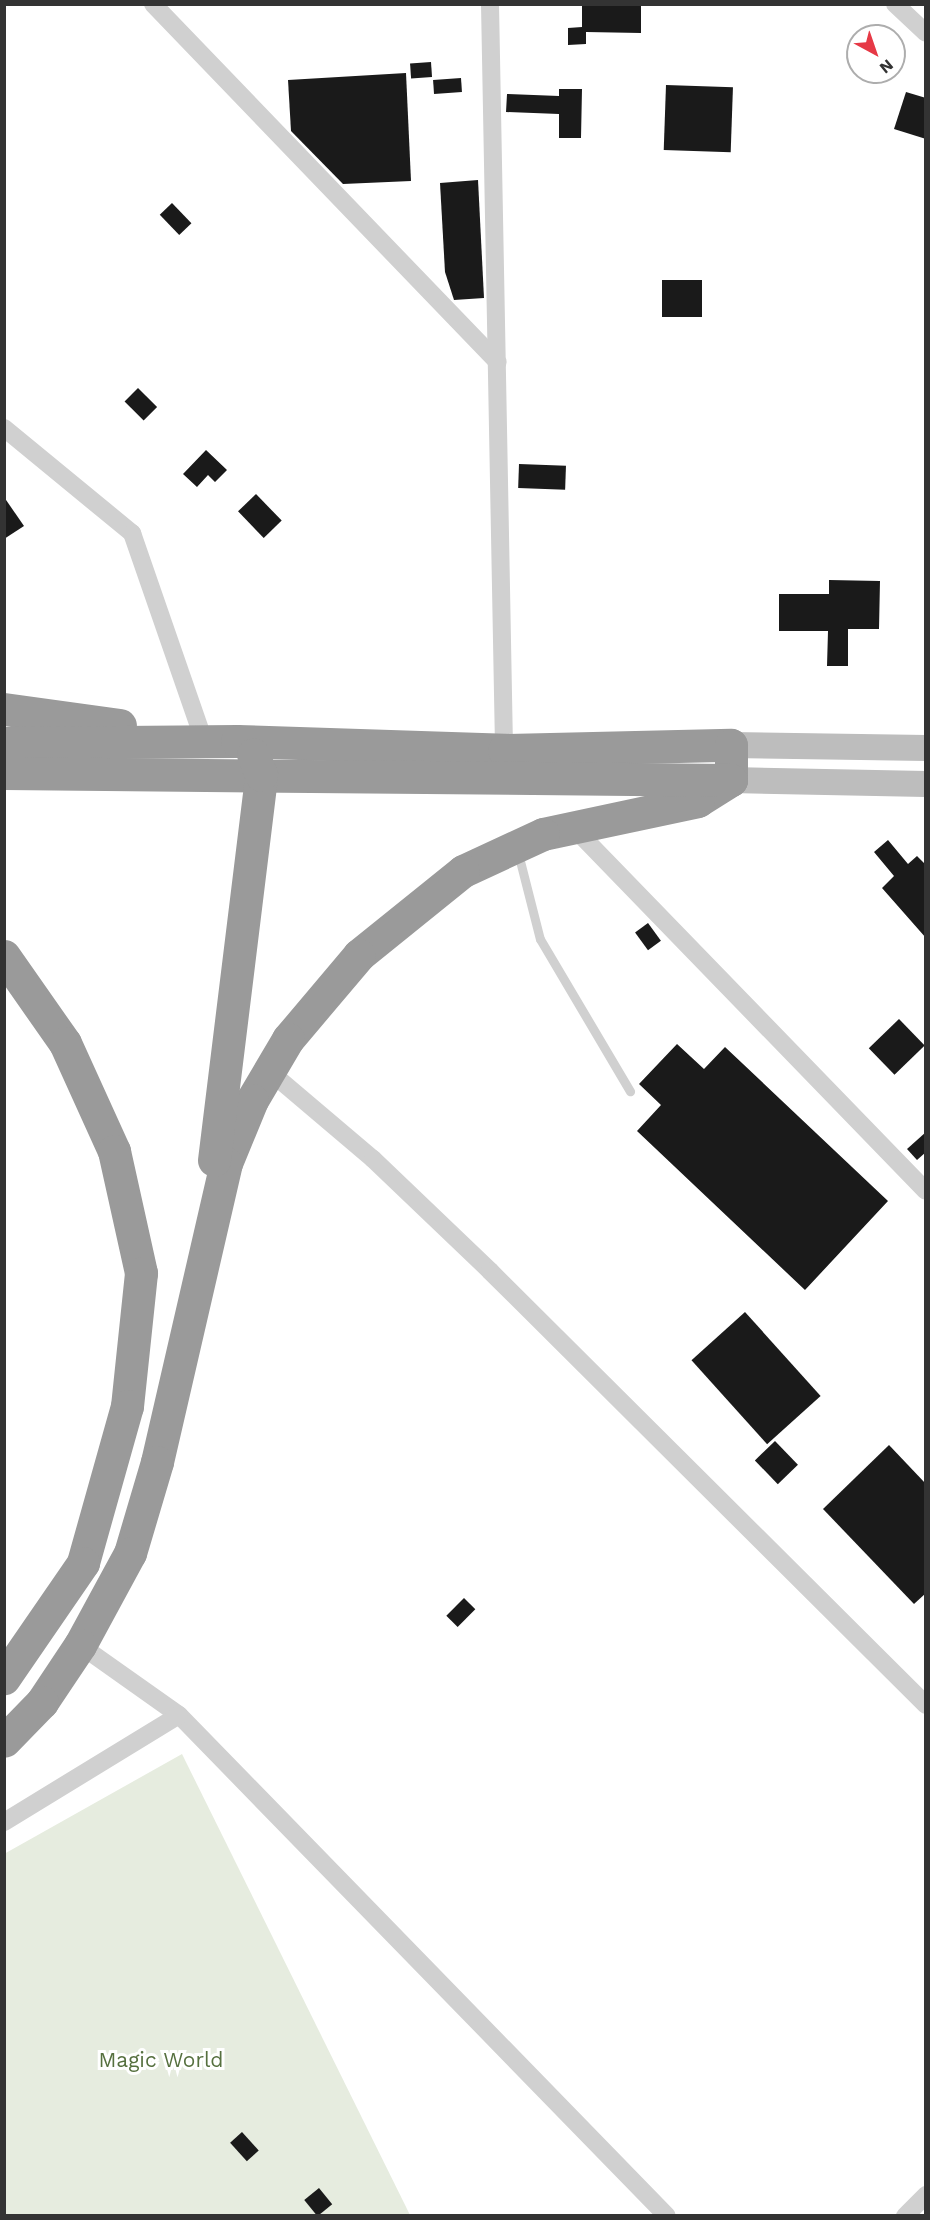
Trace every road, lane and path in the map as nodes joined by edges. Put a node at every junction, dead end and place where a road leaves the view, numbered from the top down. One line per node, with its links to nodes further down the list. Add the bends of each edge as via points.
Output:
1 (153, 4): 5 (street)
2 (490, 4): 5 (street)
3 (895, 4): 4 (street)
4 (926, 33)
5 (498, 362): 13 (street)
6 (4, 428): 8 (street, via 132,533)
7 (4, 710): 8 (highway, via 158,730)
8 (196, 741): 9 (highway); 10 (highway)
9 (237, 741): 13 (highway); 15 (highway, via 254,754)
10 (4, 743)
11 (731, 746): 12 (main road); 13 (highway); 16 (highway)
12 (926, 748)
13 (504, 750)
14 (4, 773): 15 (highway)
15 (261, 775): 16 (highway); 24 (highway)
16 (731, 780): 17 (main road); 18 (highway, via 698,801)
17 (925, 784)
18 (572, 826): 19 (highway); 23 (street)
19 (516, 845): 21 (highway, via 438,887 386,929 328,988); 22 (lane, via 540,939)
20 (4, 956): 26 (highway, via 65,1043 114,1151 141,1273 127,1406 83,1563)
21 (268, 1070): 24 (highway, via 226,1164); 27 (street, via 374,1159 474,1255)
22 (630, 1090)
23 (926, 1191)
24 (204, 1251): 25 (highway, via 157,1462 130,1553)
25 (80, 1645): 28 (street); 29 (highway, via 42,1702)
26 (4, 1678)
27 (926, 1705)
28 (179, 1715): 30 (street); 32 (street)
29 (4, 1741)
30 (4, 1822)
31 (926, 2195): 33 (street)
32 (667, 2216)
33 (905, 2216)

